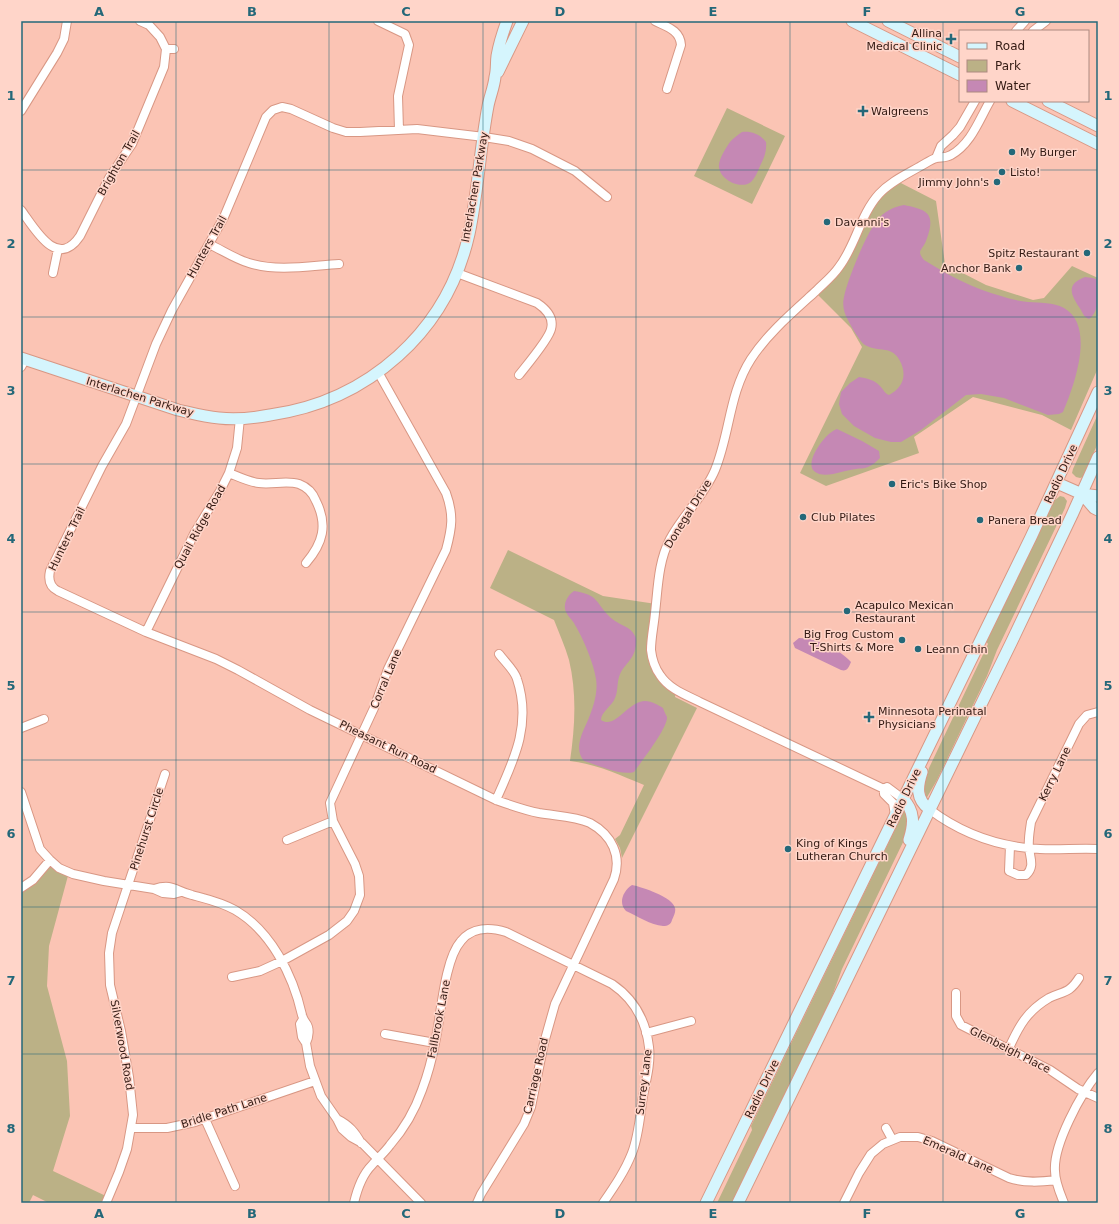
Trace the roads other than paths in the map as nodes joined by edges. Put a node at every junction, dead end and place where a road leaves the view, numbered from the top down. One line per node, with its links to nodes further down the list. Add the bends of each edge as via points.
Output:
1 (66, 21): 2 (street); 22 (street, via 64,39 57,53)
2 (76, 21)
3 (140, 21): 31 (street, Brighton Trail, via 150,25 170,49 164,67 132,144 109,178 80,236 74,245)
4 (378, 21): 24 (street, via 405,34 409,45 398,96)
5 (507, 21): 16 (main road, Interlachen Parkway, via 497,55)
6 (523, 21): 16 (main road, Interlachen Parkway)
7 (655, 21): 17 (street, via 674,31 681,38)
8 (852, 21): 15 (main road)
9 (888, 21): 14 (main road)
10 (1025, 21): 12 (street)
11 (1046, 21): 13 (street)
12 (1017, 30)
13 (1035, 30)
14 (959, 56)
15 (959, 74)
16 (496, 76): 25 (main road, Interlachen Parkway, via 488,106)
17 (667, 89)
18 (974, 102): 27 (street, via 960,127 941,146)
19 (990, 102): 27 (street, Donegal Drive, via 978,125 963,145 950,156)
20 (1014, 102): 26 (main road)
21 (1050, 102): 23 (main road)
22 (21, 111)
23 (1098, 126)
24 (399, 130): 25 (street, Hunters Trail, via 432,130); 30 (street, Hunters Trail, via 346,132 291,109 282,107 273,110 266,117 224,217)
25 (484, 137): 28 (street, Hunters Trail, via 509,141 539,152 576,171); 34 (main road, Interlachen Parkway, via 468,235)
26 (1098, 144)
27 (936, 158): 57 (street, Donegal Drive, via 895,180 880,193 870,206 849,252 839,267 760,347 748,365 734,399 715,470 705,490 680,523 666,548 659,574 652,641 655,666 664,680 676,690)
28 (607, 196)
29 (21, 210): 31 (street, via 43,239)
30 (209, 244): 32 (street, via 247,263 262,267); 39 (street, Hunters Trail, via 172,310)
31 (58, 249): 33 (street)
32 (339, 264)
33 (53, 273)
34 (456, 273): 36 (main road, Interlachen Parkway, via 425,329 401,355); 37 (street, via 537,303 549,315 551,329)
35 (22, 362): 39 (main road, Interlachen Parkway)
36 (378, 372): 40 (main road, Interlachen Parkway, via 357,387 313,406 293,412); 54 (street, Corral Lane, via 446,493 452,519 446,550 388,669)
37 (519, 375)
38 (1098, 392): 43 (main road, Radio Drive)
39 (136, 396): 40 (main road, Interlachen Parkway, via 201,416); 48 (street, Hunters Trail, via 126,424 102,466 50,571)
40 (240, 418): 42 (street, Quail Ridge Road, via 237,448)
41 (1098, 457): 44 (main road)
42 (230, 473): 47 (street, via 257,483 299,484 314,496 323,519 322,533 318,545); 49 (street, Quail Ridge Road, via 195,532)
43 (1057, 483): 44 (main road); 55 (main road, Radio Drive)
44 (1082, 494): 45 (main road); 46 (main road); 61 (main road)
45 (1098, 496)
46 (1098, 510)
47 (306, 563)
48 (49, 581): 49 (street, Pheasant Run Road, via 54,589)
49 (146, 632): 54 (street, Pheasant Run Road, via 216,659)
50 (499, 654): 60 (street, via 517,678 522,700 523,728 518,750)
51 (1098, 712): 66 (street, Kerry Lane, via 1087,715 1080,724 1031,822)
52 (44, 719): 53 (street)
53 (21, 728)
54 (362, 735): 60 (street, Pheasant Run Road); 63 (street, Corral Lane, via 332,796 330,803)
55 (932, 740): 59 (main road, Radio Drive); 61 (main road, via 918,788 922,803)
56 (165, 774): 70 (street, Pinehurst Circle)
57 (884, 789): 59 (street, Donegal Drive, via 887,788); 62 (street, via 884,794 893,803)
58 (21, 792): 68 (street, via 40,849)
59 (903, 799): 62 (main road, Radio Drive); 69 (main road, via 911,809 913,822)
60 (496, 800): 73 (street, Pheasant Run Road, via 525,810 590,823 599,829 613,846 618,868 614,880)
61 (929, 809): 65 (street, via 947,822 984,840); 69 (main road)
62 (895, 815): 98 (main road, Radio Drive)
63 (333, 821): 64 (street); 72 (street, Corral Lane, via 355,864 359,876 360,895 354,911 347,920 329,935)
64 (287, 840)
65 (1010, 846): 66 (street); 66 (street, Kerry Lane, via 1009,871 1018,876 1026,875 1031,868)
66 (1029, 848): 67 (street)
67 (1098, 849)
68 (50, 860): 70 (street, via 59,868 73,874); 71 (street, via 33,880)
69 (900, 869): 99 (main road)
70 (129, 885): 72 (street, via 163,893 181,892 222,904 247,918 270,942); 87 (street, Silverwood Road, via 112,933 109,953 110,985 129,1077 133,1115)
71 (21, 888)
72 (282, 961): 74 (street, Corral Lane, via 260,971); 83 (street, via 307,1024 309,1037 306,1043)
73 (573, 964): 78 (street, Surrey Lane, via 623,992 635,1006); 80 (street, Fallbrook Lane, via 506,932 482,929 468,935 461,941 451,958); 96 (street, Carriage Road, via 549,1022 531,1107 524,1124)
74 (232, 977)
75 (1079, 978): 81 (street, via 1074,987 1030,1012 1021,1023)
76 (956, 994): 81 (street, Glenbeigh Place, via 956,1016 961,1024)
77 (691, 1021): 78 (street)
78 (646, 1033): 97 (street, Surrey Lane, via 650,1048 637,1134 625,1168)
79 (385, 1034): 80 (street)
80 (435, 1043): 90 (street, Fallbrook Lane, via 414,1108 404,1126)
81 (1009, 1048): 84 (street, Glenbeigh Place)
82 (1098, 1073): 84 (street)
83 (315, 1082): 86 (street, Bridle Path Lane); 90 (street, via 337,1119 356,1133)
84 (1085, 1093): 85 (street, Glenbeigh Place); 91 (street, via 1057,1150)
85 (1098, 1098)
86 (205, 1118): 87 (street, Bridle Path Lane, via 167,1128); 92 (street)
87 (131, 1128): 93 (street, Silverwood Road, via 127,1149)
88 (886, 1128): 89 (street)
89 (892, 1139): 91 (street, Emerald Lane, via 908,1136 932,1141 1018,1181); 100 (street, Emerald Lane, via 870,1154)
90 (378, 1159): 94 (street, Fallbrook Lane, via 361,1180); 95 (street)
91 (1056, 1180): 101 (street)
92 (235, 1186)
93 (106, 1203)
94 (354, 1203)
95 (421, 1203)
96 (477, 1203)
97 (603, 1203)
98 (706, 1203)
99 (738, 1203)
100 (844, 1203)
101 (1064, 1203)

